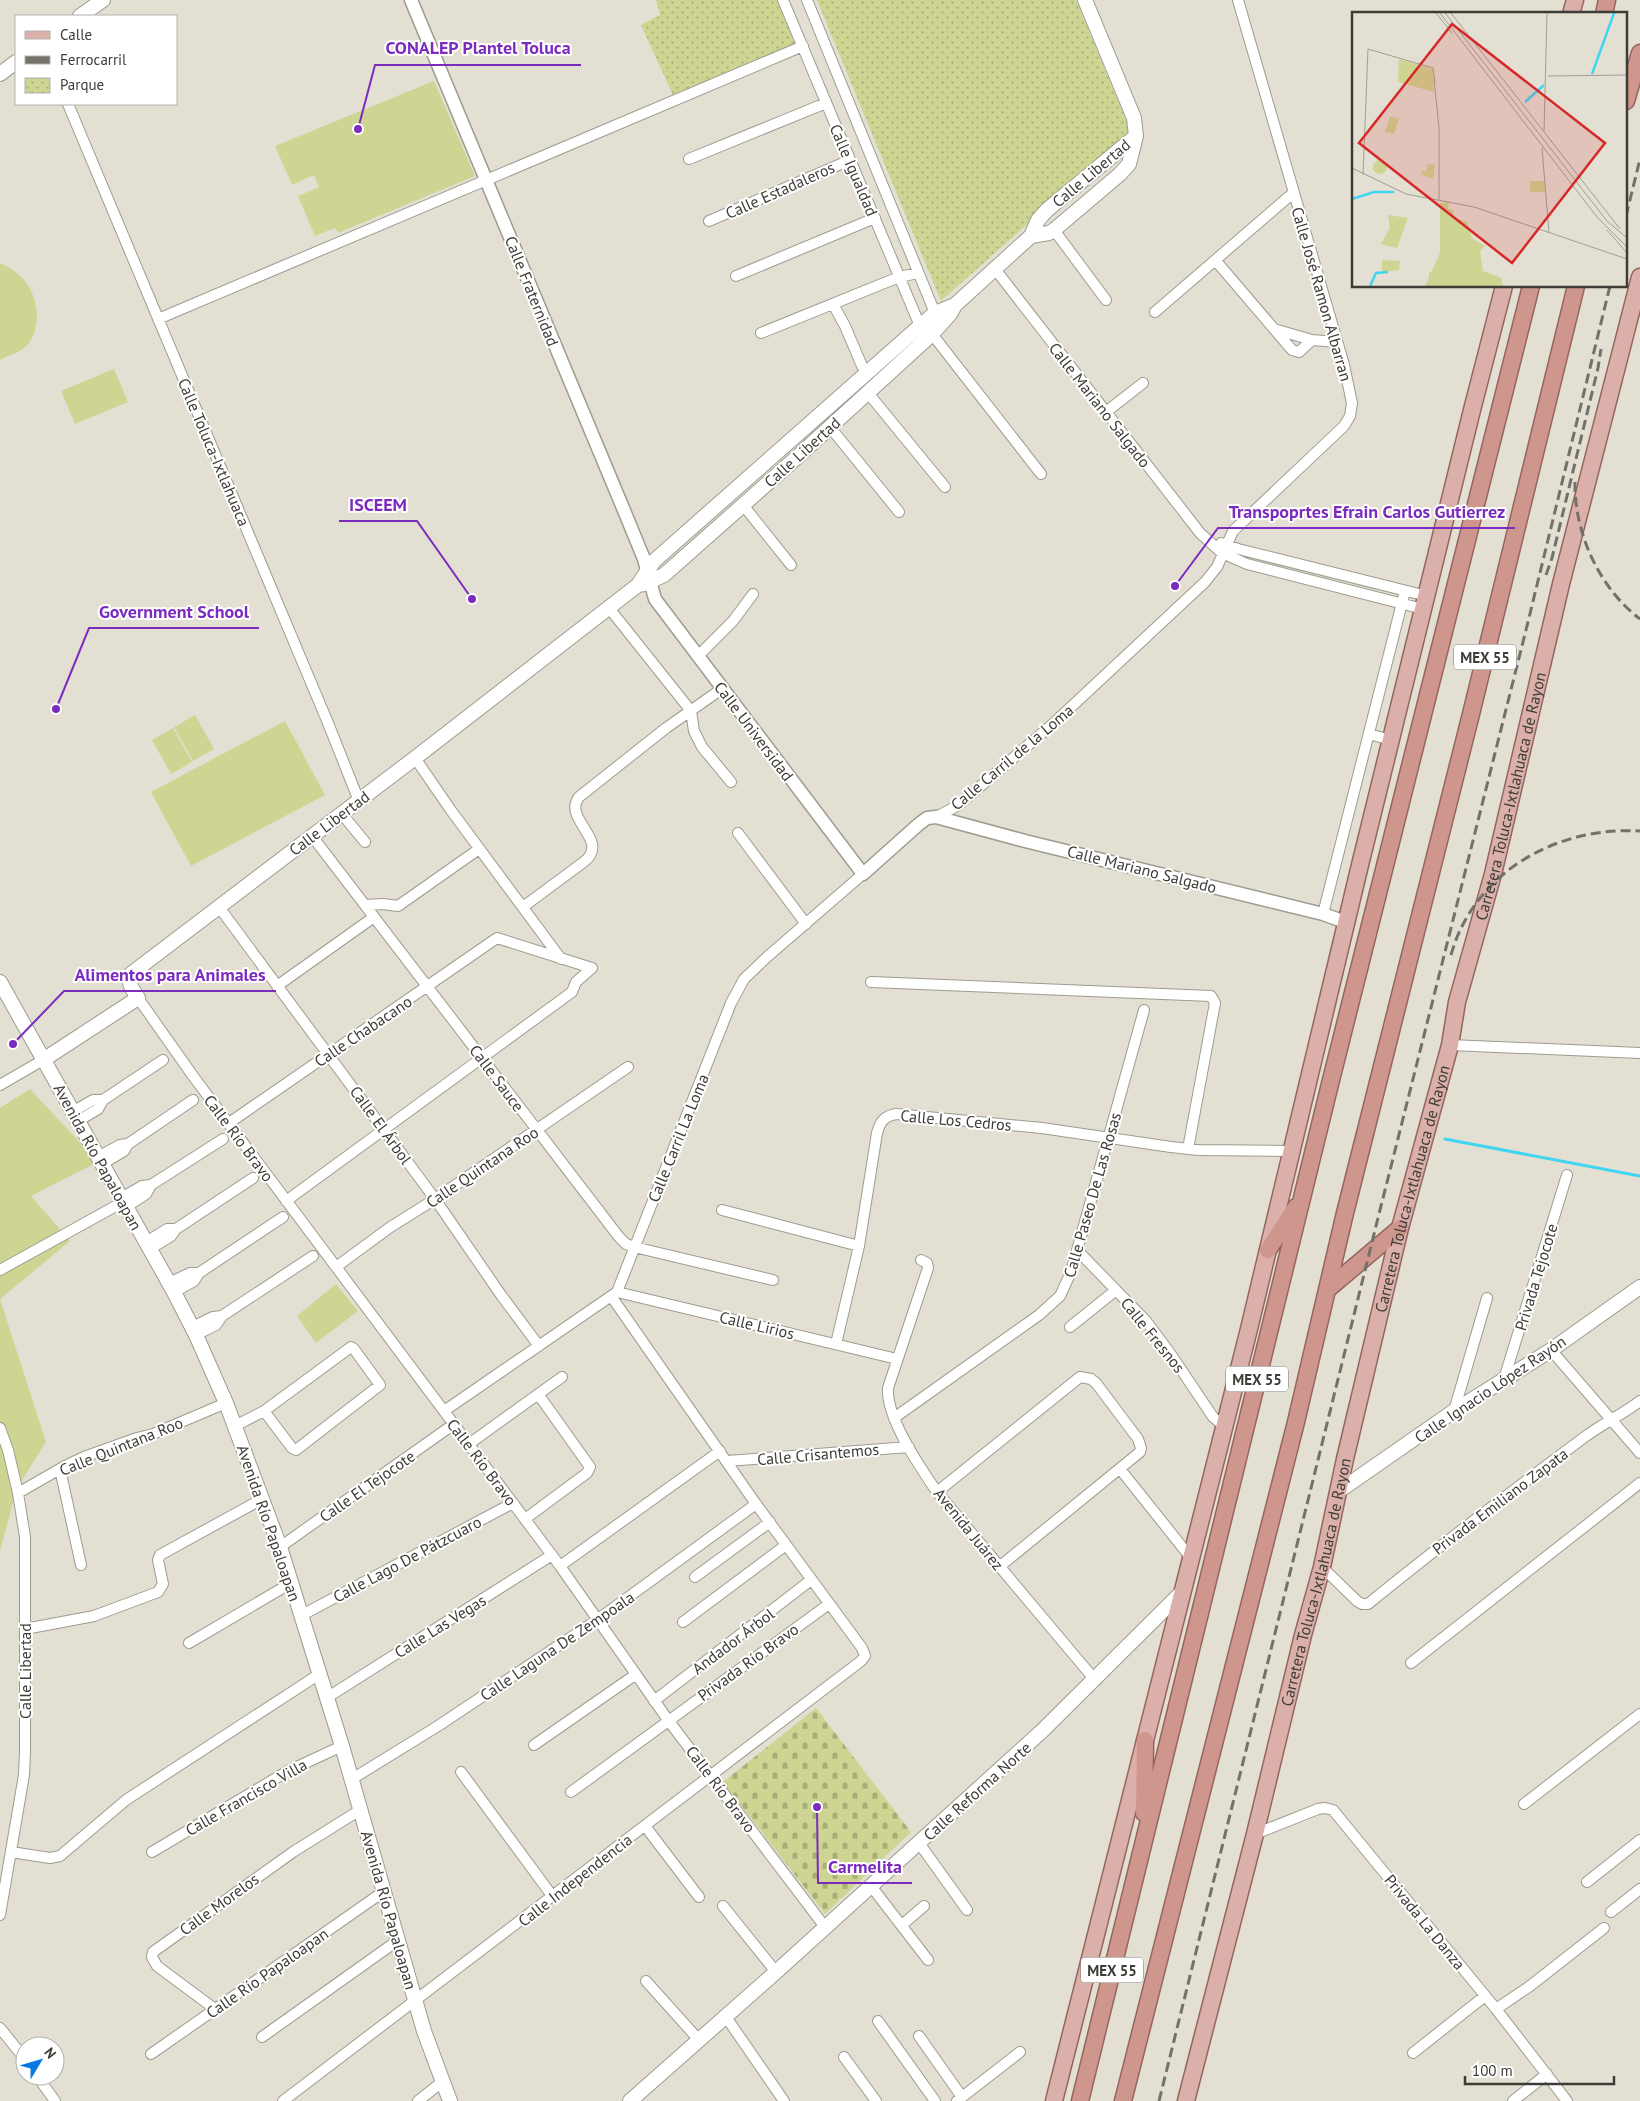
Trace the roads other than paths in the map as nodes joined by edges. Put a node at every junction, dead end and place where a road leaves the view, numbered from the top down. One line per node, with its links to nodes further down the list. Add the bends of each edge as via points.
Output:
1 (103, 0): 7 (main road)
2 (411, 0): 18 (street, Calle Fraternidad)
3 (783, 0): 8 (street, Calle Igualdad)
4 (807, 0): 26 (street, Calle Igualdad)
5 (1085, 0): 15 (main road, Calle Libertad, via 1134,118)
6 (1238, 0): 19 (street, Calle José Ramon Albarran)
7 (81, 15)
8 (803, 46): 13 (street, Calle Igualdad); 18 (street)
9 (1640, 53): 12 (highway)
10 (15, 63): 11 (main road)
11 (0, 74)
12 (1628, 94)
13 (826, 103): 16 (street); 17 (street, Calle Igualdad)
14 (68, 105): 36 (street, Calle Toluca-Ixtlahuaca)
15 (1136, 136): 22 (main road, Calle Libertad, via 1131,159 1125,169); 23 (main road, Calle Libertad, via 1047,210)
16 (689, 159)
17 (850, 160): 20 (street, Calle Igualdad); 21 (street, Calle Estadaleros)
18 (487, 180): 36 (street); 54 (street, Calle Fraternidad, via 583,409)
19 (1293, 193): 24 (street); 42 (street, Calle José Ramon Albarran)
20 (875, 218): 27 (street); 28 (street, Calle Igualdad)
21 (709, 221)
22 (1054, 230): 23 (main road, Calle Libertad); 33 (street)
23 (1031, 236): 25 (main road, Calle Libertad)
24 (1216, 261): 35 (street); 39 (street)
25 (995, 269): 37 (main road, Calle Libertad); 46 (street, Calle Mariano Salgado)
26 (918, 273): 28 (street); 37 (street, Calle Igualdad)
27 (736, 276)
28 (899, 277): 34 (street); 38 (street, Calle Igualdad)
29 (1640, 277): 90 (main road, Carretera Toluca-Ixtlahuaca de Rayon, via 1561,584 1493,874 1458,1002)
30 (1503, 288): 57 (main road)
31 (1530, 288): 110 (highway, MEX 55)
32 (1576, 288): 129 (highway, MEX 55)
33 (1106, 300)
34 (833, 304): 40 (street); 43 (street)
35 (1156, 312)
36 (158, 319): 67 (street, Calle Toluca-Ixtlahuaca)
37 (936, 324): 38 (main road, Calle Libertad); 45 (main road, Calle Libertad); 48 (street, Calle Igualdad)
38 (920, 326): 43 (main road, Calle Libertad)
39 (1274, 328): 41 (street); 41 (street, via 1296,352)
40 (761, 333)
41 (1312, 340): 42 (street)
42 (1336, 342): 52 (street, Calle José Ramon Albarran, via 1351,396 1350,416 1336,435 1236,528)
43 (868, 373): 54 (main road, Calle Libertad, via 654,561)
44 (1143, 383): 46 (street)
45 (868, 393): 47 (main road, Calle Libertad); 49 (street)
46 (1106, 412): 52 (street, Calle Mariano Salgado, via 1207,540)
47 (830, 427): 50 (main road, Calle Libertad); 51 (street)
48 (1041, 474)
49 (944, 487)
50 (743, 505): 53 (street); 54 (main road, Calle Libertad, via 664,575)
51 (900, 512)
52 (1224, 549): 55 (street, Calle Mariano Salgado); 58 (street, Calle Mariano Salgado, via 1247,564); 69 (street, Calle Carril de la Loma, via 1205,582 1104,677 968,797)
53 (791, 565)
54 (647, 580): 59 (main road, Calle Libertad); 60 (street, Calle Universidad, via 656,599)
55 (1405, 591): 57 (street, Calle Mariano Salgado); 58 (street)
56 (753, 594): 60 (street, via 733,621)
57 (1425, 602): 58 (street, Calle Mariano Salgado); 64 (main road)
58 (1402, 603): 63 (street)
59 (609, 608): 62 (street); 65 (main road, Calle Libertad)
60 (698, 656): 61 (street, Calle Universidad)
61 (722, 688): 62 (street); 74 (street, Calle Universidad)
62 (691, 711): 66 (street, via 694,731 702,747); 77 (street, via 577,800 577,817 590,837 592,854)
63 (1369, 734): 64 (street); 78 (street)
64 (1392, 740): 80 (main road)
65 (415, 758): 67 (main road, Calle Libertad); 73 (street)
66 (731, 782)
67 (359, 801): 68 (main road, Calle Libertad)
68 (342, 814): 71 (main road, Calle Libertad); 72 (street)
69 (936, 817): 74 (street, Calle Carril de la Loma, via 927,818 919,824); 78 (street, Calle Mariano Salgado)
70 (738, 833): 81 (street)
71 (312, 836): 75 (street, Calle Sauce); 76 (main road, Calle Libertad)
72 (365, 842)
73 (480, 849): 75 (street, via 398,906); 77 (street)
74 (864, 874): 81 (street, Calle Carril de la Loma)
75 (364, 905): 79 (street, Calle Sauce)
76 (219, 907): 86 (street, Calle El Árbol); 88 (main road, Calle Libertad, via 132,973 130,985)
77 (523, 907): 82 (street)
78 (1324, 914): 80 (street, Calle Mariano Salgado)
79 (374, 917): 86 (street); 87 (street, Calle Sauce)
80 (1348, 923): 106 (main road)
81 (806, 924): 83 (street, Calle Carril de la Loma)
82 (561, 959): 87 (street, Calle Chabacano, via 497,938); 93 (street, via 592,968 576,982 572,992)
83 (744, 979): 118 (street, Calle Carril La Loma, via 730,1003)
84 (0, 982): 94 (main road, Avenida Río Papaloapan)
85 (872, 982): 105 (street, via 1211,996 1215,1003)
86 (277, 986): 92 (street, Calle El Árbol)
87 (429, 987): 92 (street, Calle Chabacano); 93 (street, Calle Sauce)
88 (138, 998): 94 (main road); 100 (street, Calle Río Bravo)
89 (1144, 1010): 103 (street, Calle Paseo De Las Rosas)
90 (1450, 1046): 91 (street); 116 (main road, Carretera Toluca-Ixtlahuaca de Rayon)
91 (1640, 1054)
92 (329, 1055): 100 (street, Calle Chabacano); 101 (street, Calle El Árbol)
93 (482, 1058): 101 (street); 102 (street, Calle Sauce)
94 (43, 1060): 97 (street); 99 (main road, Avenida Río Papaloapan)
95 (163, 1060): 99 (street, via 103,1100 93,1100)
96 (628, 1067): 102 (street, Calle Quintana Roo)
97 (0, 1085)
98 (194, 1100): 107 (street, via 128,1144 120,1145)
99 (75, 1117): 107 (main road, Avenida Río Papaloapan)
100 (229, 1123): 112 (street, Calle Río Bravo)
101 (384, 1130): 111 (street, Calle El Árbol); 112 (street)
102 (536, 1130): 111 (street, Calle Quintana Roo); 118 (street, Calle Sauce, via 619,1237)
103 (1109, 1138): 105 (street, Calle Los Cedros); 119 (street, Calle Los Cedros, via 1002,1124 890,1115 877,1133); 120 (street, Calle Paseo De Las Rosas)
104 (223, 1139): 113 (street, via 151,1186 142,1186)
105 (1193, 1149): 106 (street, Calle Los Cedros)
106 (1292, 1151): 121 (main road)
107 (100, 1161): 113 (main road, Avenida Río Papaloapan)
108 (1567, 1175): 140 (street, Privada Tejocote)
109 (253, 1178): 117 (street, via 176,1229 167,1229)
110 (1304, 1194): 121 (highway); 206 (highway, MEX 55)
111 (435, 1199): 124 (street, Calle Quintana Roo); 136 (street, Calle El Árbol)
112 (286, 1200): 124 (street, Calle Río Bravo)
113 (123, 1202): 117 (main road, Avenida Río Papaloapan); 125 (street)
114 (722, 1210): 119 (street)
115 (283, 1218): 128 (street, via 199,1273 190,1273)
116 (1400, 1228): 129 (highway); 162 (main road, Carretera Toluca-Ixtlahuaca de Rayon)
117 (148, 1246): 128 (main road, Avenida Río Papaloapan)
118 (634, 1246): 126 (street); 131 (street, Calle Carril La Loma)
119 (859, 1246): 135 (street, Calle Los Cedros)
120 (1077, 1250): 130 (street, Calle Fresnos); 147 (street, Calle Paseo De Las Rosas, via 1065,1286 1053,1304)
121 (1268, 1250): 151 (main road)
122 (313, 1256): 134 (street)
123 (921, 1260): 138 (street, Avenida Juárez, via 927,1263 928,1268)
124 (336, 1267): 145 (street, Calle Río Bravo)
125 (0, 1270)
126 (773, 1280)
127 (1640, 1287): 137 (main road, Calle Ignacio López Rayón)
128 (172, 1288): 134 (main road, Avenida Río Papaloapan)
129 (1328, 1289): 259 (highway, MEX 55)
130 (1116, 1290): 133 (street); 151 (street, Calle Fresnos, via 1155,1333 1213,1416)
131 (614, 1294): 135 (street, Calle Lirios); 136 (street); 155 (street)
132 (1487, 1298): 146 (street)
133 (1070, 1327)
134 (194, 1331): 143 (main road, Avenida Río Papaloapan)
135 (836, 1344): 138 (street, Calle Lirios)
136 (539, 1346): 145 (street)
137 (1551, 1350): 140 (main road, Calle Ignacio López Rayón); 148 (street)
138 (897, 1358): 147 (street, Avenida Juárez, via 887,1396)
139 (562, 1377): 141 (street)
140 (1504, 1379): 146 (main road, Calle Ignacio López Rayón)
141 (538, 1394): 153 (street); 167 (street, via 588,1463 589,1470)
142 (1640, 1400): 148 (street, Privada Emiliano Zapata)
143 (226, 1403): 150 (main road, Avenida Río Papaloapan); 159 (street, Calle Quintana Roo)
144 (264, 1410): 144 (street, via 296,1450 380,1385 351,1348); 150 (street)
145 (444, 1411): 149 (street, Calle Río Bravo)
146 (1454, 1411): 162 (main road, Calle Ignacio López Rayón)
147 (894, 1418): 154 (street, Avenida Juárez)
148 (1612, 1419): 156 (street); 176 (street, Privada Emiliano Zapata, via 1448,1539 1368,1604 1362,1604)
149 (454, 1424): 153 (street, Calle Río Bravo); 170 (street, Calle El Tejocote)
150 (235, 1426): 164 (main road, Avenida Río Papaloapan)
151 (1224, 1426): 172 (main road)
152 (0, 1428): 163 (street, Calle Libertad)
153 (469, 1444): 165 (street, Calle Río Bravo)
154 (909, 1447): 157 (street, Calle Crisantemos); 161 (street, Avenida Juárez)
155 (720, 1451): 157 (street); 174 (street)
156 (1640, 1452)
157 (727, 1461): 166 (street)
158 (1120, 1468): 161 (street, via 1141,1448 1138,1439 1096,1383 1080,1377); 172 (street); 175 (street)
159 (60, 1469): 163 (street, Calle Quintana Roo); 173 (street)
160 (1640, 1483): 187 (street)
161 (937, 1492): 175 (street, Avenida Juárez)
162 (1340, 1492): 176 (main road, Carretera Toluca-Ixtlahuaca de Rayon)
163 (18, 1494): 185 (street, Calle Libertad, via 25,1537)
164 (262, 1499): 170 (main road, Avenida Río Papaloapan); 185 (street, via 160,1555 158,1560 163,1584 158,1592 94,1616)
165 (512, 1503): 167 (street, Calle Río Bravo); 182 (street, Calle Lago De Pátzcuaro)
166 (756, 1504): 168 (street); 183 (street, Calle Laguna De Zempoala)
167 (525, 1519): 171 (street, Calle Río Bravo)
168 (770, 1522): 169 (street); 177 (street)
169 (786, 1545): 178 (street); 184 (street)
170 (280, 1547): 179 (main road, Avenida Río Papaloapan)
171 (552, 1555): 174 (street, Calle Río Bravo); 191 (street, Calle Las Vegas)
172 (1191, 1558): 180 (main road)
173 (81, 1565)
174 (560, 1566): 183 (street, Calle Río Bravo)
175 (999, 1567): 190 (street, Avenida Juárez)
176 (1322, 1567): 205 (main road, Carretera Toluca-Ixtlahuaca de Rayon)
177 (695, 1577)
178 (811, 1580): 181 (street); 192 (street, Andador Árbol)
179 (291, 1583): 182 (main road, Avenida Río Papaloapan); 186 (street)
180 (1182, 1592): 190 (main road, Calle Reforma Norte); 195 (main road)
181 (829, 1604): 194 (street, Privada Río Bravo); 199 (street, Calle Independencia, via 865,1656)
182 (302, 1615): 188 (main road, Avenida Río Papaloapan)
183 (597, 1620): 189 (street, Calle Río Bravo); 200 (street, Calle Laguna De Zempoala)
184 (683, 1622)
185 (25, 1629): 211 (street, Calle Libertad, via 25,1764)
186 (189, 1643)
187 (1411, 1663)
188 (320, 1673): 191 (main road, Avenida Río Papaloapan); 211 (street, via 126,1800 60,1856)
189 (635, 1675): 192 (street, Calle Río Bravo); 196 (street)
190 (1095, 1680): 208 (main road, Calle Reforma Norte)
191 (328, 1697): 197 (main road, Avenida Río Papaloapan)
192 (654, 1701): 194 (street, Calle Río Bravo)
193 (1640, 1714): 202 (street)
194 (668, 1720): 199 (street, Calle Río Bravo); 201 (street, Privada Río Bravo)
195 (1145, 1740): 206 (highway); 257 (main road)
196 (534, 1745)
197 (342, 1746): 200 (main road, Avenida Río Papaloapan); 209 (street, Calle Francisco Villa, via 288,1770)
198 (461, 1772): 216 (street)
199 (710, 1775): 204 (street, Calle Independencia); 224 (street, Calle Río Bravo)
200 (352, 1780): 203 (main road, Avenida Río Papaloapan)
201 (571, 1792)
202 (1524, 1804)
203 (360, 1810): 215 (main road, Avenida Río Papaloapan); 232 (street, Calle Morelos, via 278,1862 153,1952 157,1966)
204 (645, 1826): 216 (street, Calle Independencia); 217 (street)
205 (1255, 1834): 230 (street, Privada La Danza, via 1318,1809 1333,1810); 260 (main road, Carretera Toluca-Ixtlahuaca de Rayon)
206 (1144, 1840): 258 (highway, MEX 55)
207 (1640, 1840): 212 (street)
208 (919, 1843): 213 (main road, Calle Reforma Norte); 220 (street)
209 (152, 1852)
210 (0, 1856): 211 (street)
211 (11, 1856): 222 (street, Calle Libertad)
212 (1587, 1882)
213 (871, 1886): 223 (street); 224 (main road, Calle Reforma Norte)
214 (1640, 1889): 221 (street)
215 (383, 1892): 226 (main road, Avenida Río Papaloapan); 232 (street, Calle Río Papaloapan)
216 (553, 1897): 231 (street, Calle Independencia)
217 (699, 1897)
218 (723, 1906): 228 (street)
219 (924, 1906): 223 (street)
220 (967, 1910)
221 (1611, 1912)
222 (0, 1916)
223 (902, 1925): 227 (street)
224 (825, 1927): 228 (main road, Calle Reforma Norte)
225 (1604, 1928): 233 (street)
226 (397, 1941): 231 (main road, Avenida Río Papaloapan); 238 (street)
227 (928, 1960)
228 (776, 1972): 234 (main road, Calle Reforma Norte)
229 (646, 1981): 239 (street)
230 (1485, 1996): 233 (street, Privada La Danza); 243 (street)
231 (415, 2002): 246 (main road, Avenida Río Papaloapan); 250 (street, Calle Independencia)
232 (215, 2009): 242 (street, Calle Río Papaloapan)
233 (1496, 2009): 245 (street, Privada La Danza)
234 (726, 2016): 239 (main road, Calle Reforma Norte); 254 (street)
235 (878, 2021): 256 (street)
236 (0, 2028): 240 (street)
237 (919, 2036): 248 (street)
238 (262, 2037)
239 (699, 2040): 253 (main road, Calle Reforma Norte)
240 (15, 2047)
241 (1020, 2052): 248 (street)
242 (151, 2054)
243 (1413, 2054)
244 (844, 2056): 255 (street)
245 (1547, 2074): 261 (street); 262 (street, Privada La Danza)
246 (442, 2082): 251 (street); 252 (main road, Avenida Río Papaloapan)
247 (44, 2086): 249 (street)
248 (959, 2099)
249 (55, 2101)
250 (283, 2101)
251 (418, 2101)
252 (450, 2101)
253 (630, 2101)
254 (784, 2101)
255 (876, 2101)
256 (935, 2101)
257 (1054, 2101)
258 (1080, 2101)
259 (1123, 2101)
260 (1186, 2101)
261 (1513, 2101)
262 (1567, 2101)

